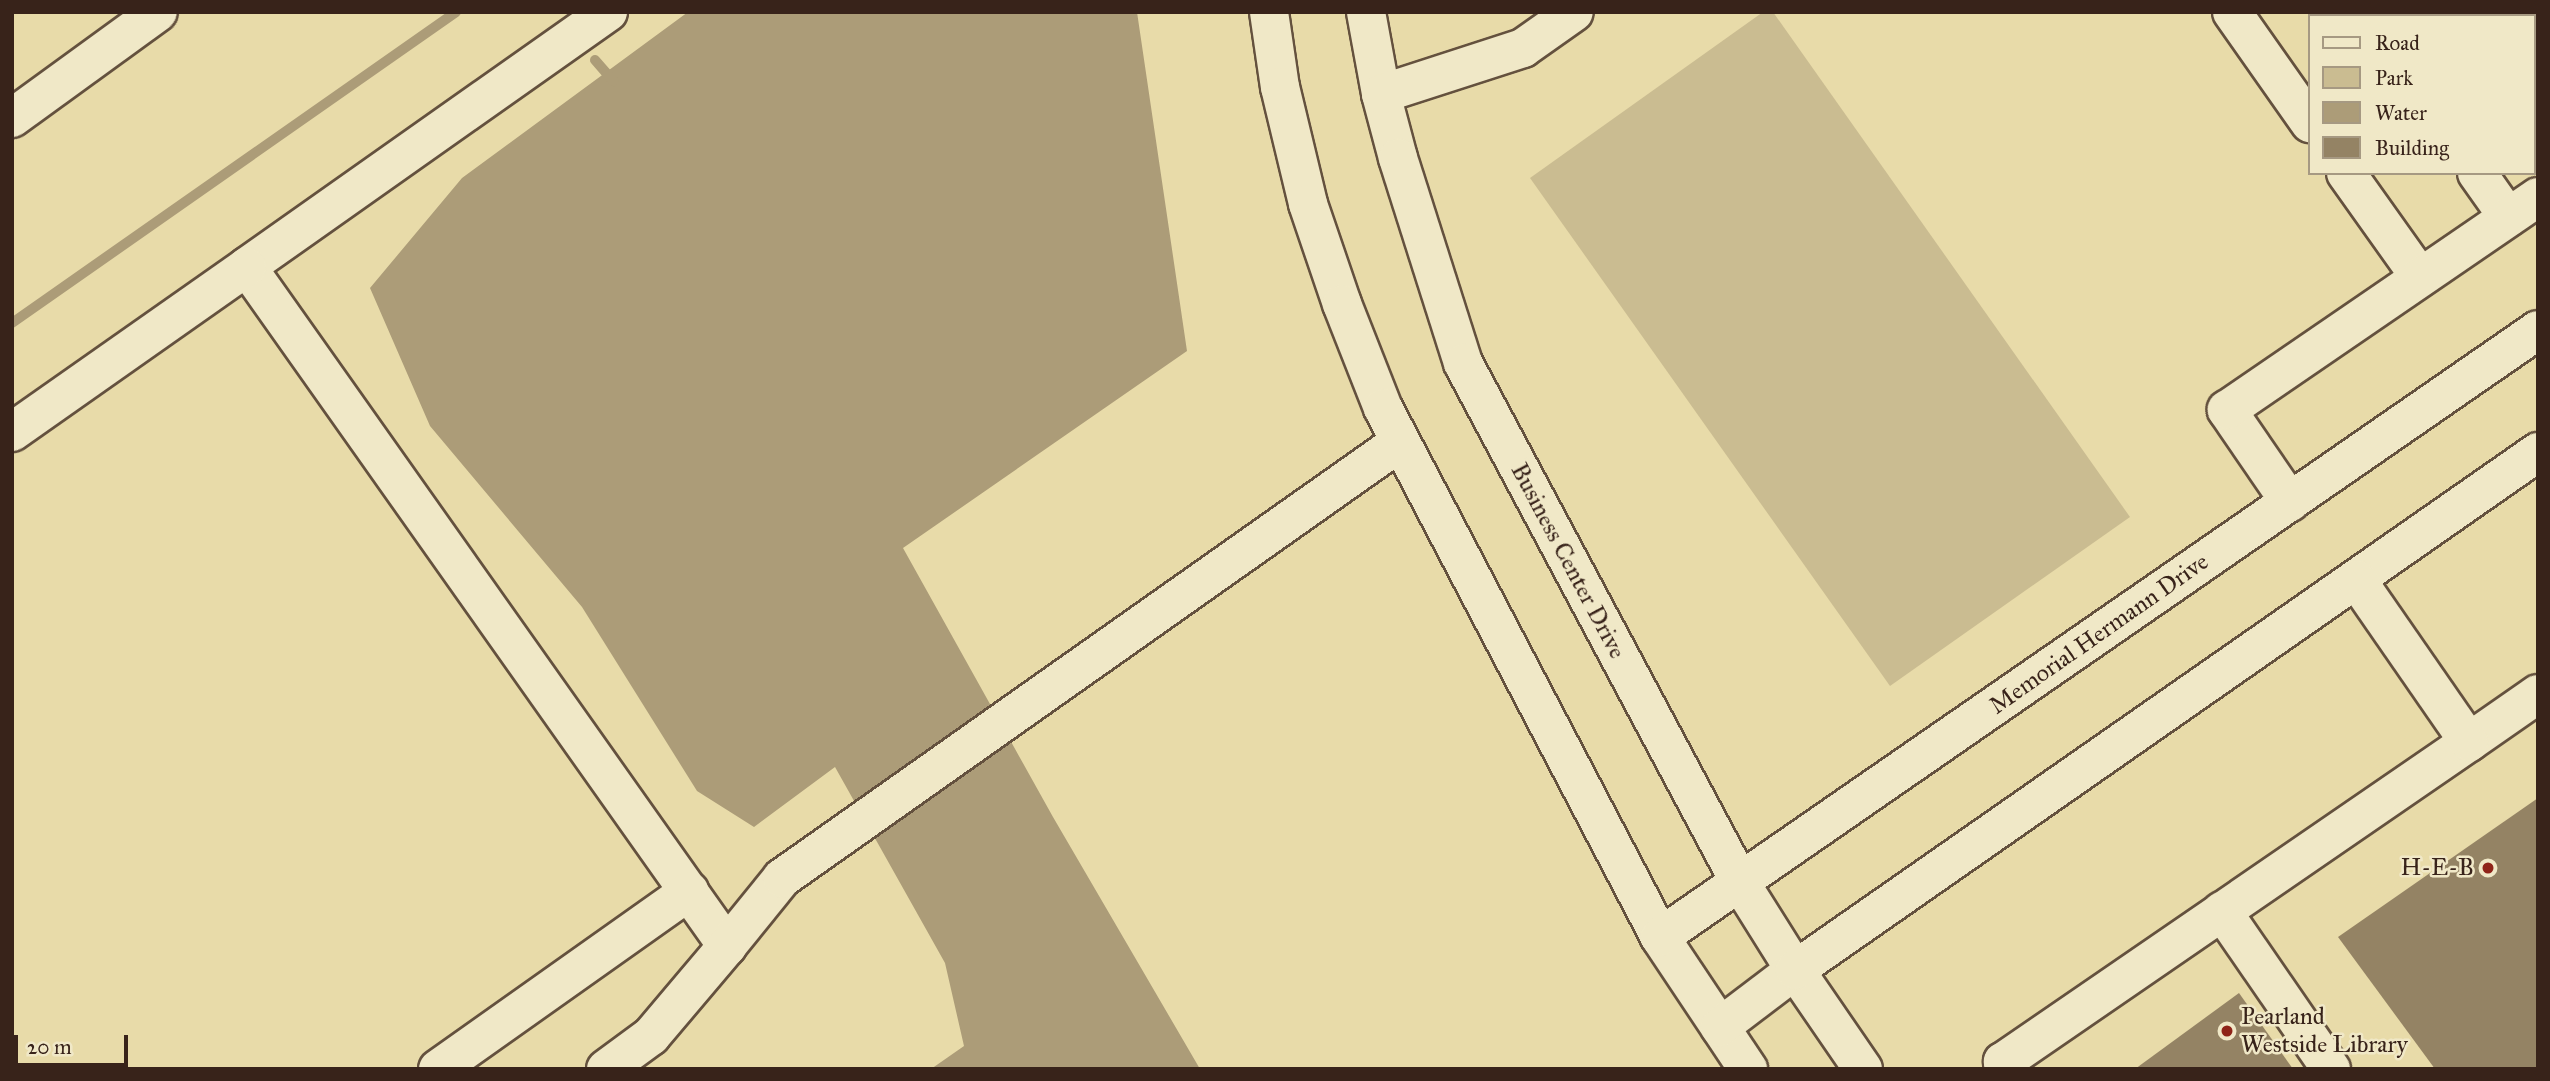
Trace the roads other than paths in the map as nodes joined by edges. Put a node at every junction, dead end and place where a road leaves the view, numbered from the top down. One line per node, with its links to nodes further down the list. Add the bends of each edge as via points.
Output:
1 (158, 12): 8 (street)
2 (608, 12): 13 (street)
3 (1269, 12): 17 (street, via 1280,88 1308,204 1342,304)
4 (1366, 12): 7 (street, Business Center Drive)
5 (1574, 12): 7 (street, via 1523,48)
6 (2232, 12): 9 (street)
7 (1381, 94): 23 (street, Business Center Drive, via 1463,363)
8 (12, 118)
9 (2308, 120)
10 (2347, 175): 14 (street)
11 (2480, 175): 12 (street)
12 (2523, 207): 14 (street)
13 (247, 267): 16 (street); 24 (street)
14 (2420, 277): 19 (street, via 2227,410)
15 (2538, 330): 19 (street, Memorial Hermann Drive)
16 (12, 432)
17 (1400, 442): 26 (street); 27 (street, via 782,878)
18 (2538, 452): 20 (street)
19 (2290, 502): 23 (street, Memorial Hermann Drive)
20 (2356, 579): 22 (street); 28 (street)
21 (2538, 694): 22 (street)
22 (2469, 742): 25 (street)
23 (1741, 884): 26 (street, Memorial Hermann Drive); 28 (street, Business Center Drive)
24 (689, 891): 27 (street); 30 (street)
25 (2222, 911): 34 (street, via 2003,1062); 35 (street)
26 (1660, 937): 29 (street)
27 (727, 946): 31 (street, via 651,1036)
28 (1795, 971): 29 (street); 33 (street, Business Center Drive)
29 (1720, 1027): 32 (street)
30 (438, 1069)
31 (606, 1069)
32 (1748, 1069)
33 (1863, 1069)
34 (2008, 1069)
35 (2331, 1069)

